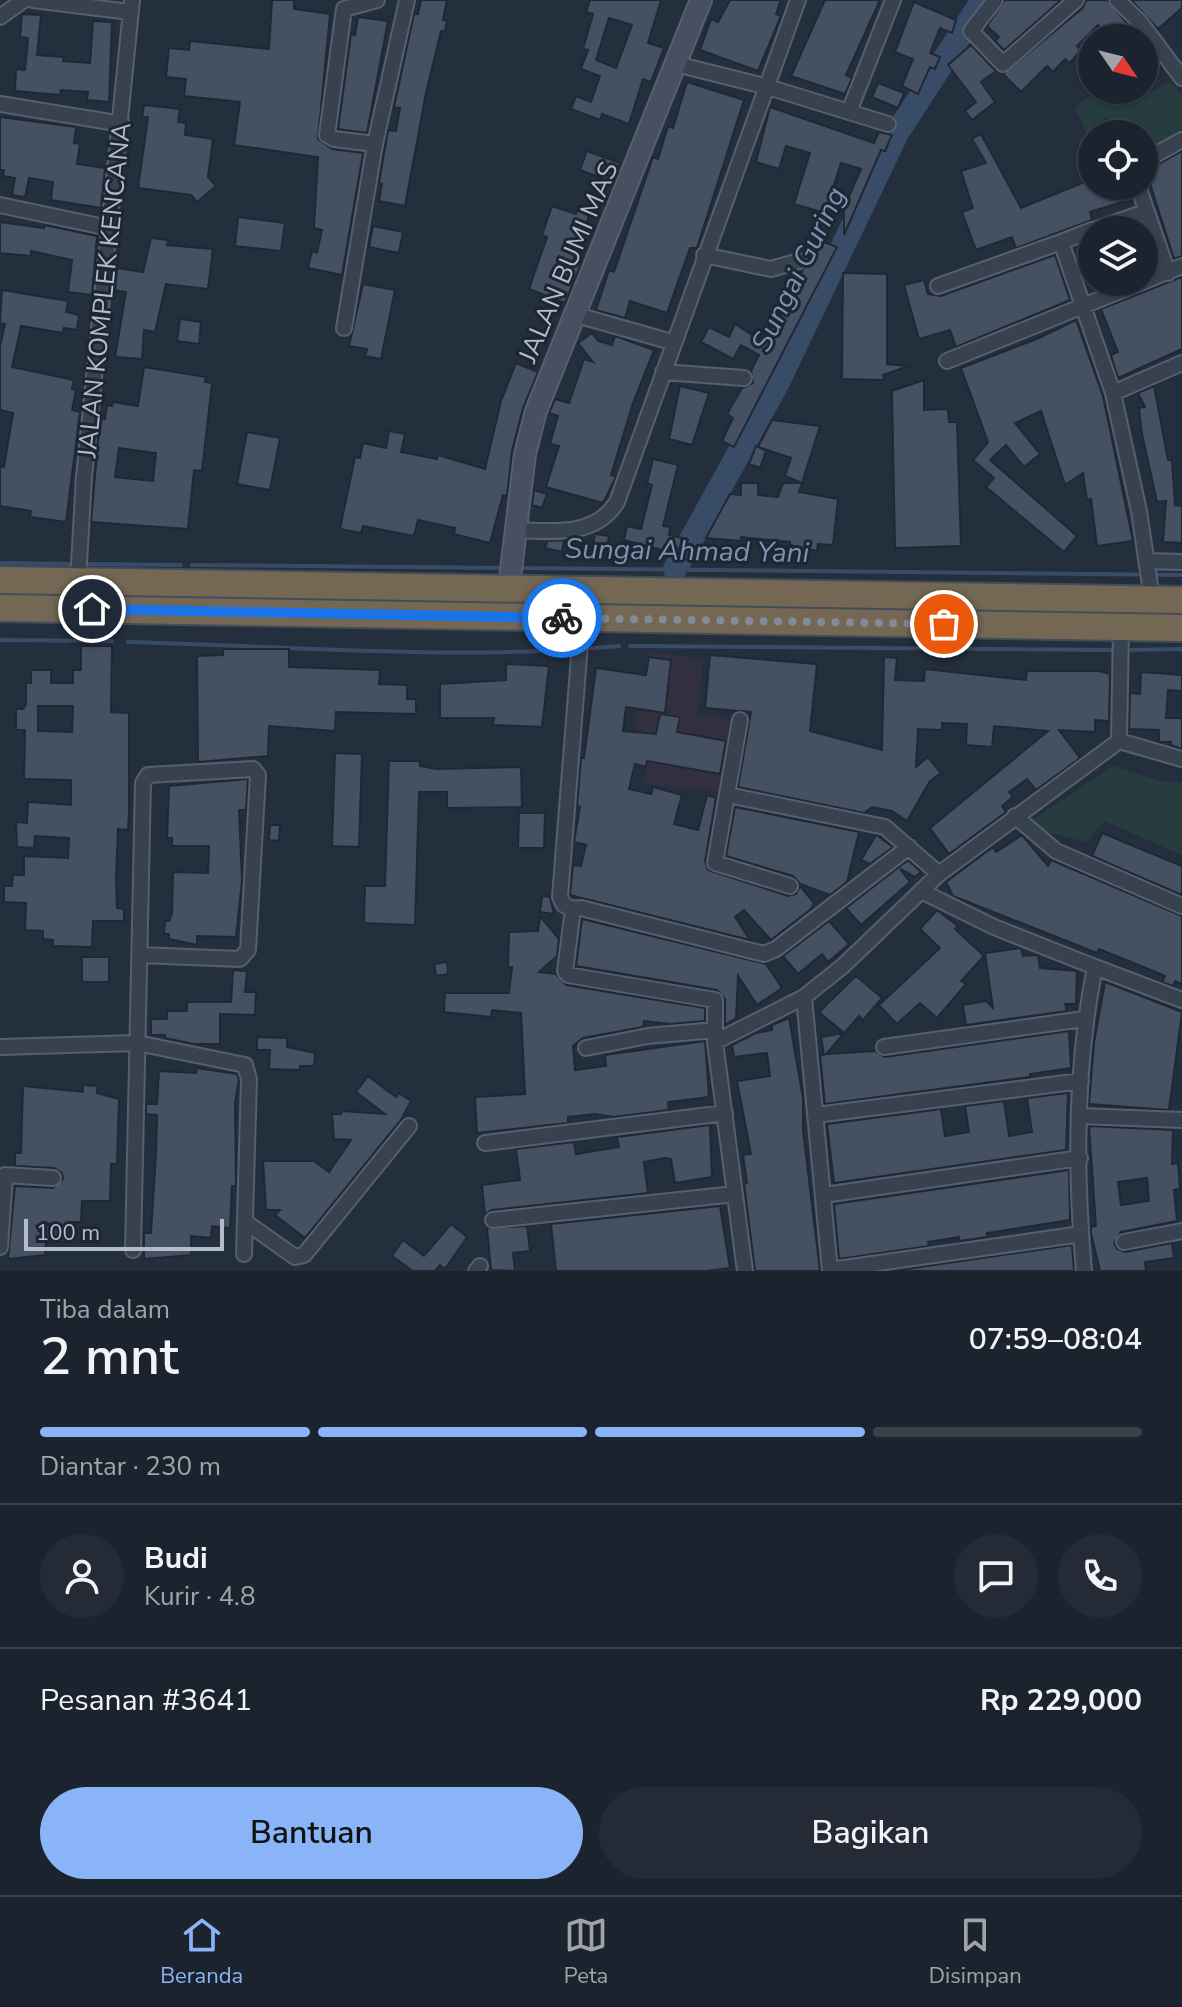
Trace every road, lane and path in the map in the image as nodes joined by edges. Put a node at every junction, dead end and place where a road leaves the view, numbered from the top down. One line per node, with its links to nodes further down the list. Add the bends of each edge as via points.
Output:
1 (24, 0): 12 (street)
2 (33, 0): 11 (street)
3 (377, 0): 21 (street, via 344,9 327,135)
4 (407, 0): 21 (street)
5 (701, 0): 13 (street, JALAN BUMI MAS)
6 (798, 0): 15 (street)
7 (893, 0): 17 (street)
8 (995, 0): 9 (street, via 971,31 1003,64)
9 (1076, 0)
10 (1117, 0): 14 (street)
11 (131, 6): 18 (street, JALAN KOMPLEK KENCANA)
12 (0, 17)
13 (676, 64): 15 (street); 35 (street, JALAN BUMI MAS)
14 (1182, 78)
15 (768, 87): 17 (street); 30 (street)
16 (0, 104): 18 (street)
17 (849, 112): 19 (street)
18 (122, 124): 27 (street, JALAN KOMPLEK KENCANA)
19 (888, 124)
20 (1182, 140): 22 (street)
21 (375, 144): 36 (street)
22 (1158, 153)
23 (1142, 200): 25 (street)
24 (0, 205): 27 (street)
25 (1145, 212): 26 (street); 32 (street)
26 (1133, 216)
27 (109, 228): 46 (street, JALAN KOMPLEK KENCANA)
28 (1078, 235): 29 (street)
29 (1061, 242): 33 (street); 34 (street)
30 (704, 255): 31 (street, via 771,269); 37 (street)
31 (799, 261)
32 (1175, 270): 34 (street)
33 (938, 286)
34 (1086, 308): 38 (street); 42 (street)
35 (573, 314): 37 (street); 43 (street, JALAN BUMI MAS, via 536,411)
36 (344, 328)
37 (672, 342): 40 (street)
38 (947, 361)
39 (1182, 363): 42 (street)
40 (663, 372): 41 (street); 43 (street, via 610,514 563,532)
41 (744, 378)
42 (1113, 393): 44 (street)
43 (514, 530): 48 (street, JALAN BUMI MAS)
44 (1147, 561): 45 (street); 51 (street)
45 (1182, 562)
46 (79, 568): 47 (highway); 48 (highway)
47 (0, 580)
48 (510, 580): 49 (highway)
49 (705, 592): 50 (highway); 54 (highway)
50 (737, 592): 51 (highway); 55 (highway)
51 (1152, 599): 52 (highway)
52 (1182, 600)
53 (0, 608): 56 (highway)
54 (705, 620): 55 (highway); 56 (highway)
55 (736, 621): 58 (highway)
56 (581, 628): 69 (street, via 560,897)
57 (1182, 628): 58 (highway)
58 (1121, 631): 60 (street)
59 (740, 720): 62 (street)
60 (1119, 741): 61 (street); 63 (street)
61 (1182, 759)
62 (728, 795): 64 (street, via 885,827); 66 (street, via 715,863)
63 (1015, 816): 65 (street); 68 (street, via 1070,859)
64 (909, 847): 65 (street); 69 (street, via 764,954)
65 (939, 874): 67 (street)
66 (790, 886)
67 (921, 891): 71 (street); 72 (street)
68 (1182, 906)
69 (573, 909): 75 (street, via 566,974 711,997)
70 (140, 955): 70 (street, via 145,777 253,769 258,775 248,950 240,959); 76 (street)
71 (1095, 967): 73 (street); 74 (street)
72 (804, 997): 75 (street); 82 (street)
73 (1182, 1000)
74 (1084, 1019): 78 (street); 80 (street)
75 (715, 1036): 79 (street); 81 (street)
76 (137, 1043): 77 (street); 92 (street, via 245,1065); 97 (street)
77 (0, 1047)
78 (884, 1047)
79 (586, 1048)
80 (1081, 1081): 82 (street); 83 (street)
81 (725, 1113): 86 (street); 89 (street)
82 (816, 1115): 90 (street)
83 (1080, 1116): 84 (street); 87 (street)
84 (1182, 1120)
85 (409, 1126): 92 (street, via 304,1255 295,1257)
86 (485, 1143)
87 (1080, 1158): 90 (street); 94 (street)
88 (53, 1178): 96 (street, via 5,1175)
89 (735, 1194): 91 (street); 99 (street)
90 (824, 1195): 100 (street)
91 (493, 1220)
92 (247, 1223): 98 (street)
93 (1182, 1231): 95 (street)
94 (1081, 1234): 100 (street); 101 (street)
95 (1124, 1242)
96 (0, 1247)
97 (133, 1250)
98 (244, 1254)
99 (745, 1271)
100 (830, 1271)
101 (1084, 1271)

